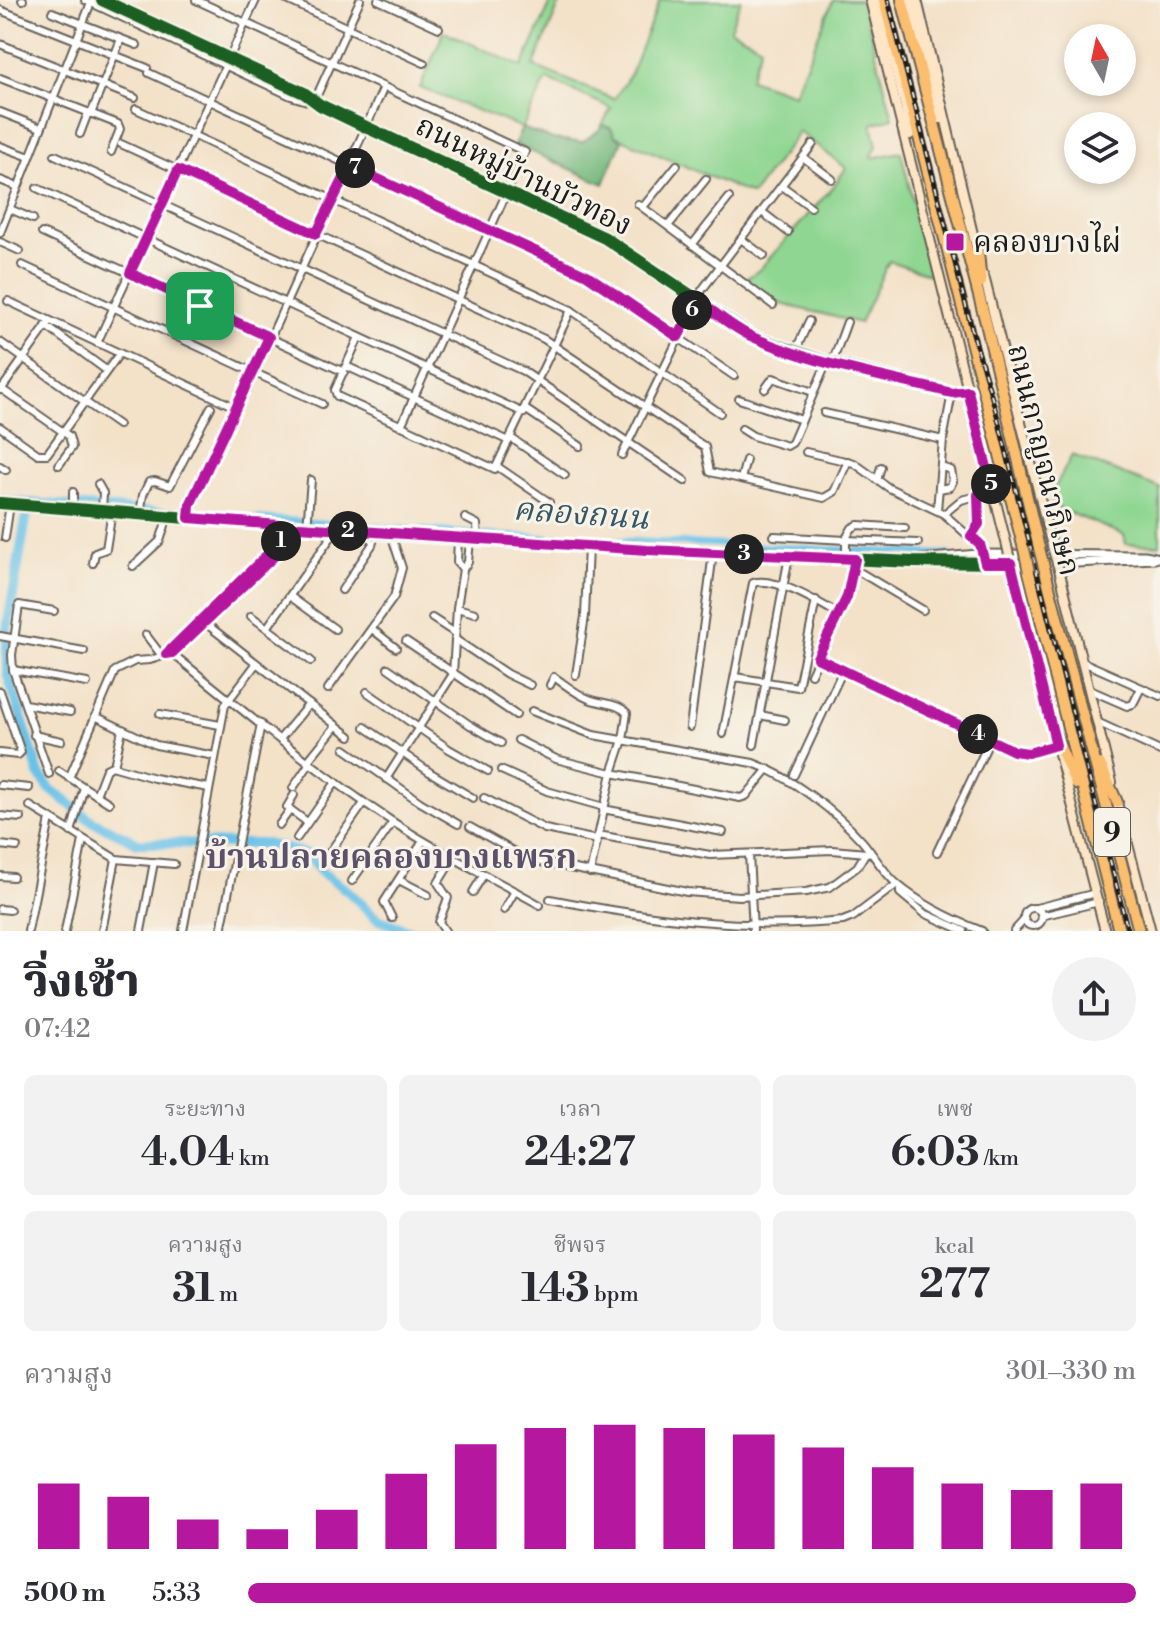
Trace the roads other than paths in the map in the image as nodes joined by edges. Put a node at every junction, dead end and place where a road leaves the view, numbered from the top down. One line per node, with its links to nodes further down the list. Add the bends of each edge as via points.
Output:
1 (102, 0): 25 (street, ถนนหมู่บ้านบัวทอง)
2 (196, 0): 16 (street)
3 (256, 0): 16 (street)
4 (287, 0): 18 (street)
5 (360, 0): 18 (street)
6 (378, 0): 19 (street)
7 (870, 0): 60 (main road)
8 (877, 0): 60 (main road, via 905,106)
9 (884, 0): 302 (highway, ถนนกาญจนาภิเษก / 9, bridge)
10 (902, 0): 97 (highway, ถนนกาญจนาภิเษก / 9)
11 (910, 0): 56 (main road)
12 (917, 0): 56 (main road)
13 (89, 1): 17 (street); 25 (street, ถนนหมู่บ้านบัวทอง)
14 (0, 10): 21 (street)
15 (52, 12): 17 (street)
16 (245, 22): 25 (street); 26 (street)
17 (83, 23): 20 (street); 21 (street)
18 (347, 28): 26 (street); 27 (street)
19 (439, 28)
20 (121, 39): 23 (street); 24 (street)
21 (76, 40): 24 (street); 28 (street)
22 (0, 44): 28 (street)
23 (137, 45)
24 (115, 55): 30 (street); 34 (street)
25 (227, 62): 34 (street); 35 (street, ถนนหมู่บ้านบัวทอง)
26 (332, 63): 31 (street); 35 (street)
27 (424, 63)
28 (65, 69): 30 (street); 33 (street)
29 (0, 78): 33 (street)
30 (103, 85): 32 (street); 38 (street)
31 (384, 87): 39 (street); 61 (street, via 525,152)
32 (135, 98)
33 (53, 99): 38 (street); 40 (street)
34 (210, 101): 42 (street); 51 (street)
35 (316, 103): 39 (street, ถนนหมู่บ้านบัวทอง)
36 (136, 109): 42 (street)
37 (0, 112): 40 (street)
38 (90, 113): 41 (street); 46 (street, via 119,125)
39 (366, 127): 51 (street); 61 (street, ถนนหมู่บ้านบัวทอง)
40 (41, 128): 48 (street)
41 (80, 134)
42 (194, 135): 52 (street); 63 (street)
43 (121, 144): 52 (street)
44 (813, 144): 49 (street)
45 (0, 146): 48 (street)
46 (111, 152)
47 (55, 155): 64 (street)
48 (30, 157): 58 (street)
49 (804, 158): 54 (street); 57 (street)
50 (677, 165): 70 (street, via 641,206)
51 (350, 166): 63 (street); 71 (street)
52 (178, 170): 64 (street); 75 (street)
53 (706, 179): 70 (street)
54 (832, 179)
55 (0, 180): 58 (street)
56 (960, 180): 81 (main road)
57 (782, 186): 65 (street); 67 (street)
58 (18, 187): 66 (street)
59 (37, 188): 76 (street)
60 (918, 189): 119 (main road)
61 (508, 193): 71 (street); 89 (street, ถนนหมู่บ้านบัวทอง, via 605,238)
62 (729, 198): 79 (street)
63 (333, 200): 75 (street); 83 (street)
64 (162, 204): 76 (street); 86 (street)
65 (811, 207)
66 (10, 209): 68 (street); 69 (street)
67 (762, 212): 72 (street); 77 (street)
68 (3, 216): 73 (street)
69 (33, 219)
70 (668, 226): 79 (street)
71 (490, 230): 83 (street); 102 (street, via 587,275)
72 (788, 232)
73 (0, 233)
74 (42, 233): 87 (street)
75 (316, 234): 86 (street); 88 (street)
76 (146, 239): 87 (street); 91 (street)
77 (741, 239): 82 (street); 85 (street)
78 (0, 242): 80 (street)
79 (692, 245): 85 (street)
80 (20, 251)
81 (978, 252): 97 (highway); 192 (main road, bridge)
82 (764, 256)
83 (474, 264): 88 (street); 94 (street)
84 (22, 265): 93 (street)
85 (721, 266): 89 (street); 92 (street)
86 (301, 269): 91 (street); 99 (street)
87 (130, 273): 93 (street); 100 (street)
88 (458, 299): 99 (street); 105 (street)
89 (698, 300): 102 (street); 106 (street, ถนนหมู่บ้านบัวทอง, via 753,337)
90 (8, 301): 98 (street)
91 (285, 303): 100 (street); 101 (street)
92 (773, 305)
93 (115, 308): 104 (street); 113 (street)
94 (571, 310): 105 (street); 114 (street)
95 (809, 321): 106 (street)
96 (847, 322): 109 (street)
97 (986, 323): 260 (highway, ถนนกาญจนาภิเษก / 9, bridge)
98 (48, 324): 104 (street); 108 (street); 112 (street)
99 (443, 334): 110 (street); 116 (street)
100 (269, 337): 111 (street); 113 (street)
101 (359, 337): 110 (street); 111 (street)
102 (678, 337): 114 (street); 115 (street)
103 (0, 342): 108 (street)
104 (97, 343): 107 (street)
105 (554, 344): 116 (street); 128 (street)
106 (795, 352): 109 (street, ถนนหมู่บ้านบัวทอง)
107 (119, 354): 112 (street); 127 (street)
108 (23, 358): 118 (street); 124 (street)
109 (829, 363): 120 (street); 121 (street, ถนนหมู่บ้านบัวทอง)
110 (427, 368): 122 (street); 129 (street)
111 (345, 369): 122 (street); 134 (street, via 337,396)
112 (106, 370): 124 (street)
113 (254, 372): 125 (street); 127 (street)
114 (661, 372): 128 (street); 130 (street)
115 (734, 376)
116 (539, 379): 129 (street); 140 (street)
117 (765, 389): 120 (street, via 773,378)
118 (1, 390): 137 (street)
119 (968, 391): 121 (street, ถนนหมู่บ้านบัวทอง); 157 (main road)
120 (813, 392): 132 (street)
121 (952, 393): 139 (street)
122 (413, 397): 134 (street); 138 (street)
123 (739, 399): 132 (street)
124 (84, 401): 133 (street); 137 (street)
125 (322, 404)
126 (211, 407): 164 (street, via 170,486 151,481)
127 (237, 408): 167 (street)
128 (645, 408): 140 (street); 151 (street, via 705,447 709,471)
129 (524, 411): 138 (street); 141 (street)
130 (720, 413)
131 (824, 413): 139 (street)
132 (802, 420): 136 (street, via 787,446)
133 (118, 425)
134 (401, 426): 147 (street)
135 (0, 427): 137 (street, via 42,455)
136 (742, 429)
137 (63, 431): 146 (street, via 73,443)
138 (510, 440): 147 (street); 150 (street)
139 (943, 440): 149 (street)
140 (628, 442): 143 (street); 154 (street)
141 (580, 446)
142 (806, 452): 145 (street)
143 (622, 455)
144 (746, 460): 151 (street)
145 (848, 461): 151 (street, via 828,497); 153 (street)
146 (59, 465)
147 (498, 467): 159 (street)
148 (881, 467): 153 (street)
149 (941, 467): 156 (street); 156 (street, via 951,470 953,481)
150 (565, 475)
151 (741, 479)
152 (311, 480): 169 (street)
153 (877, 480): 165 (street)
154 (685, 481)
155 (98, 484): 162 (street)
156 (939, 489): 165 (street)
157 (993, 492): 158 (street); 189 (main road, bridge)
158 (978, 495): 165 (street); 176 (street, via 979,524)
159 (549, 502)
160 (0, 503): 161 (street)
161 (10, 504): 162 (street, via 73,500); 177 (street)
162 (102, 509): 163 (street)
163 (112, 511): 164 (street); 187 (street, via 106,549 95,553)
164 (141, 512): 166 (street)
165 (940, 512): 176 (street)
166 (168, 516): 167 (street); 191 (street, via 156,548)
167 (189, 516): 169 (street)
168 (465, 518): 174 (street)
169 (301, 526): 171 (street); 205 (street)
170 (905, 528): 179 (street, via 858,525)
171 (336, 530): 172 (street); 196 (street)
172 (376, 533): 173 (street); 195 (street)
173 (391, 534): 178 (street); 208 (street, via 401,563 400,581)
174 (476, 535): 178 (street); 181 (street); 193 (street)
175 (774, 536): 179 (street)
176 (971, 536): 188 (street, bridge, via 982,548)
177 (5, 538)
178 (458, 539): 193 (street, via 457,562)
179 (846, 540): 180 (street); 184 (street)
180 (918, 543)
181 (588, 547): 182 (street); 226 (street)
182 (713, 553): 183 (street); 256 (street)
183 (789, 556): 184 (street); 194 (street)
184 (846, 556): 190 (street)
185 (1160, 558): 186 (street, via 978,554); 192 (street)
186 (905, 562): 188 (street); 190 (street)
187 (93, 563)
188 (985, 563): 189 (street)
189 (1011, 563): 259 (main road, bridge)
190 (854, 564): 199 (street); 217 (street, via 847,597)
191 (133, 566)
192 (1058, 568): 219 (main road)
193 (463, 569): 198 (street)
194 (785, 587): 197 (street); 227 (street, via 753,583); 229 (street)
195 (342, 590)
196 (291, 597): 206 (street); 207 (street)
197 (816, 600): 201 (street); 229 (street, via 800,684 795,689)
198 (457, 608): 202 (street); 211 (street)
199 (923, 610)
200 (54, 611): 212 (street, via 19,605)
201 (835, 612)
202 (475, 613)
203 (251, 616): 206 (street)
204 (432, 618): 211 (street)
205 (203, 622): 216 (street); 220 (street)
206 (267, 628): 218 (street)
207 (335, 629)
208 (372, 629): 214 (street); 233 (street)
209 (146, 635): 216 (street)
210 (0, 636): 212 (street)
211 (456, 636): 224 (street); 230 (street)
212 (12, 638): 215 (street); 222 (street)
213 (406, 641): 224 (street)
214 (396, 648)
215 (84, 651)
216 (167, 653): 238 (street); 247 (street, via 115,671)
217 (817, 658): 223 (street); 225 (street)
218 (311, 661)
219 (1083, 662): 232 (street); 234 (main road)
220 (256, 664): 238 (street); 241 (street)
221 (388, 668): 239 (street)
222 (13, 670): 228 (street); 240 (street)
223 (843, 670): 267 (street); 285 (street)
224 (453, 674): 239 (street); 245 (street)
225 (811, 674)
226 (576, 675)
227 (735, 677): 229 (street); 261 (street)
228 (87, 683)
229 (766, 684): 246 (street)
230 (530, 685)
231 (550, 685): 266 (street, via 554,677 575,692 625,709)
232 (1141, 688): 234 (street, via 1127,706); 237 (street)
233 (328, 689)
234 (1090, 690): 251 (main road)
235 (0, 691): 248 (street)
236 (367, 692): 257 (street)
237 (1160, 696)
238 (228, 698): 252 (street); 253 (street)
239 (437, 702): 257 (street); 269 (street)
240 (25, 704): 243 (street); 262 (street)
241 (309, 704): 254 (street); 264 (street)
242 (532, 711): 266 (street, via 573,729)
243 (70, 712)
244 (160, 714): 253 (street)
245 (516, 715)
246 (760, 715): 250 (street); 270 (street)
247 (95, 716): 258 (street); 286 (street)
248 (10, 718): 249 (street); 274 (street, via 21,752)
249 (0, 719)
250 (785, 720)
251 (1097, 722): 273 (street); 296 (main road)
252 (261, 724): 264 (street); 353 (street)
253 (220, 725): 276 (street)
254 (336, 726): 263 (street); 277 (street)
255 (365, 727): 275 (street)
256 (690, 727)
257 (419, 729): 275 (street); 282 (street)
258 (122, 730): 276 (street, via 156,745); 278 (street)
259 (1053, 731): 271 (main road); 302 (highway)
260 (1086, 733): 296 (highway); 362 (highway, ถนนกาญจนาภิเษก / 9)
261 (723, 734)
262 (34, 735): 268 (street); 284 (street)
263 (350, 736)
264 (280, 739): 277 (street)
265 (518, 740): 283 (street, via 556,759)
266 (623, 740): 279 (street); 283 (street)
267 (990, 740): 271 (street, via 1021,753); 320 (street)
268 (61, 741)
269 (501, 743)
270 (754, 745)
271 (1056, 745): 338 (main road)
272 (345, 749): 287 (street)
273 (1160, 751)
274 (0, 753)
275 (404, 754): 287 (street); 294 (street)
276 (215, 756): 292 (street)
277 (308, 762): 288 (street); 301 (street, via 287,804)
278 (114, 766): 292 (street); 293 (street, via 106,769)
279 (768, 769): 283 (street, via 740,798); 319 (street, via 821,804)
280 (501, 770): 300 (street)
281 (59, 771): 286 (street)
282 (488, 771)
283 (612, 773): 300 (street)
284 (49, 774)
285 (794, 775)
286 (69, 778): 290 (street)
287 (386, 779): 308 (street)
288 (336, 782): 298 (street); 306 (street)
289 (0, 785): 291 (street)
290 (84, 787): 293 (street); 311 (street)
291 (29, 788)
292 (209, 788): 352 (street)
293 (96, 795): 297 (street)
294 (473, 798)
295 (484, 798): 314 (street, via 545,829)
296 (1117, 802): 363 (main road)
297 (109, 803)
298 (364, 803): 307 (street); 324 (street)
299 (30, 806): 305 (street)
300 (604, 808): 312 (street); 314 (street)
301 (290, 810): 306 (street); 309 (street)
302 (1089, 815): 361 (highway, ถนนกาญจนาภิเษก / 9)
303 (0, 816): 304 (street)
304 (21, 818)
305 (50, 819): 311 (street); 348 (street)
306 (307, 822): 313 (street)
307 (393, 822): 316 (street); 332 (street)
308 (458, 824)
309 (279, 825)
310 (470, 827): 327 (street, via 522,856)
311 (71, 832): 315 (street)
312 (723, 832)
313 (297, 838)
314 (597, 838): 321 (street, via 696,854); 327 (street)
315 (83, 840): 323 (street); 349 (street)
316 (423, 841): 322 (street); 331 (street)
317 (0, 845): 318 (street)
318 (17, 847)
319 (867, 852): 321 (street); 333 (street); 337 (street, via 857,867 830,887)
320 (937, 852)
321 (749, 854): 337 (street)
322 (454, 857): 328 (street); 354 (street, via 438,883 448,898 439,922)
323 (116, 859): 325 (street); 350 (street)
324 (325, 859)
325 (154, 862): 326 (street); 351 (street)
326 (174, 864)
327 (590, 873): 337 (street, via 706,895)
328 (484, 874): 334 (street); 335 (street)
329 (0, 876): 330 (street)
330 (13, 877)
331 (399, 880): 336 (street); 346 (street, via 384,902)
332 (352, 881)
333 (899, 885): 355 (street, via 843,921); 356 (street, via 914,906); 357 (street, via 928,908)
334 (515, 891): 340 (street); 344 (street)
335 (473, 892)
336 (428, 895)
337 (751, 895): 355 (street)
338 (1097, 898): 341 (street); 345 (street); 360 (main road)
339 (550, 899): 355 (street, via 680,924)
340 (540, 905)
341 (1036, 908): 345 (street); 347 (street, via 1027,909)
342 (0, 909): 343 (street)
343 (10, 910)
344 (504, 910)
345 (1041, 916): 347 (street, via 1038,924)
346 (392, 918)
347 (1027, 922): 358 (street); 359 (street)
348 (28, 931)
349 (65, 931)
350 (102, 931)
351 (141, 931)
352 (183, 931)
353 (221, 931)
354 (445, 931)
355 (753, 931)
356 (964, 931)
357 (982, 931)
358 (1014, 931)
359 (1023, 931)
360 (1105, 931)
361 (1119, 931)
362 (1139, 931)
363 (1151, 931)

